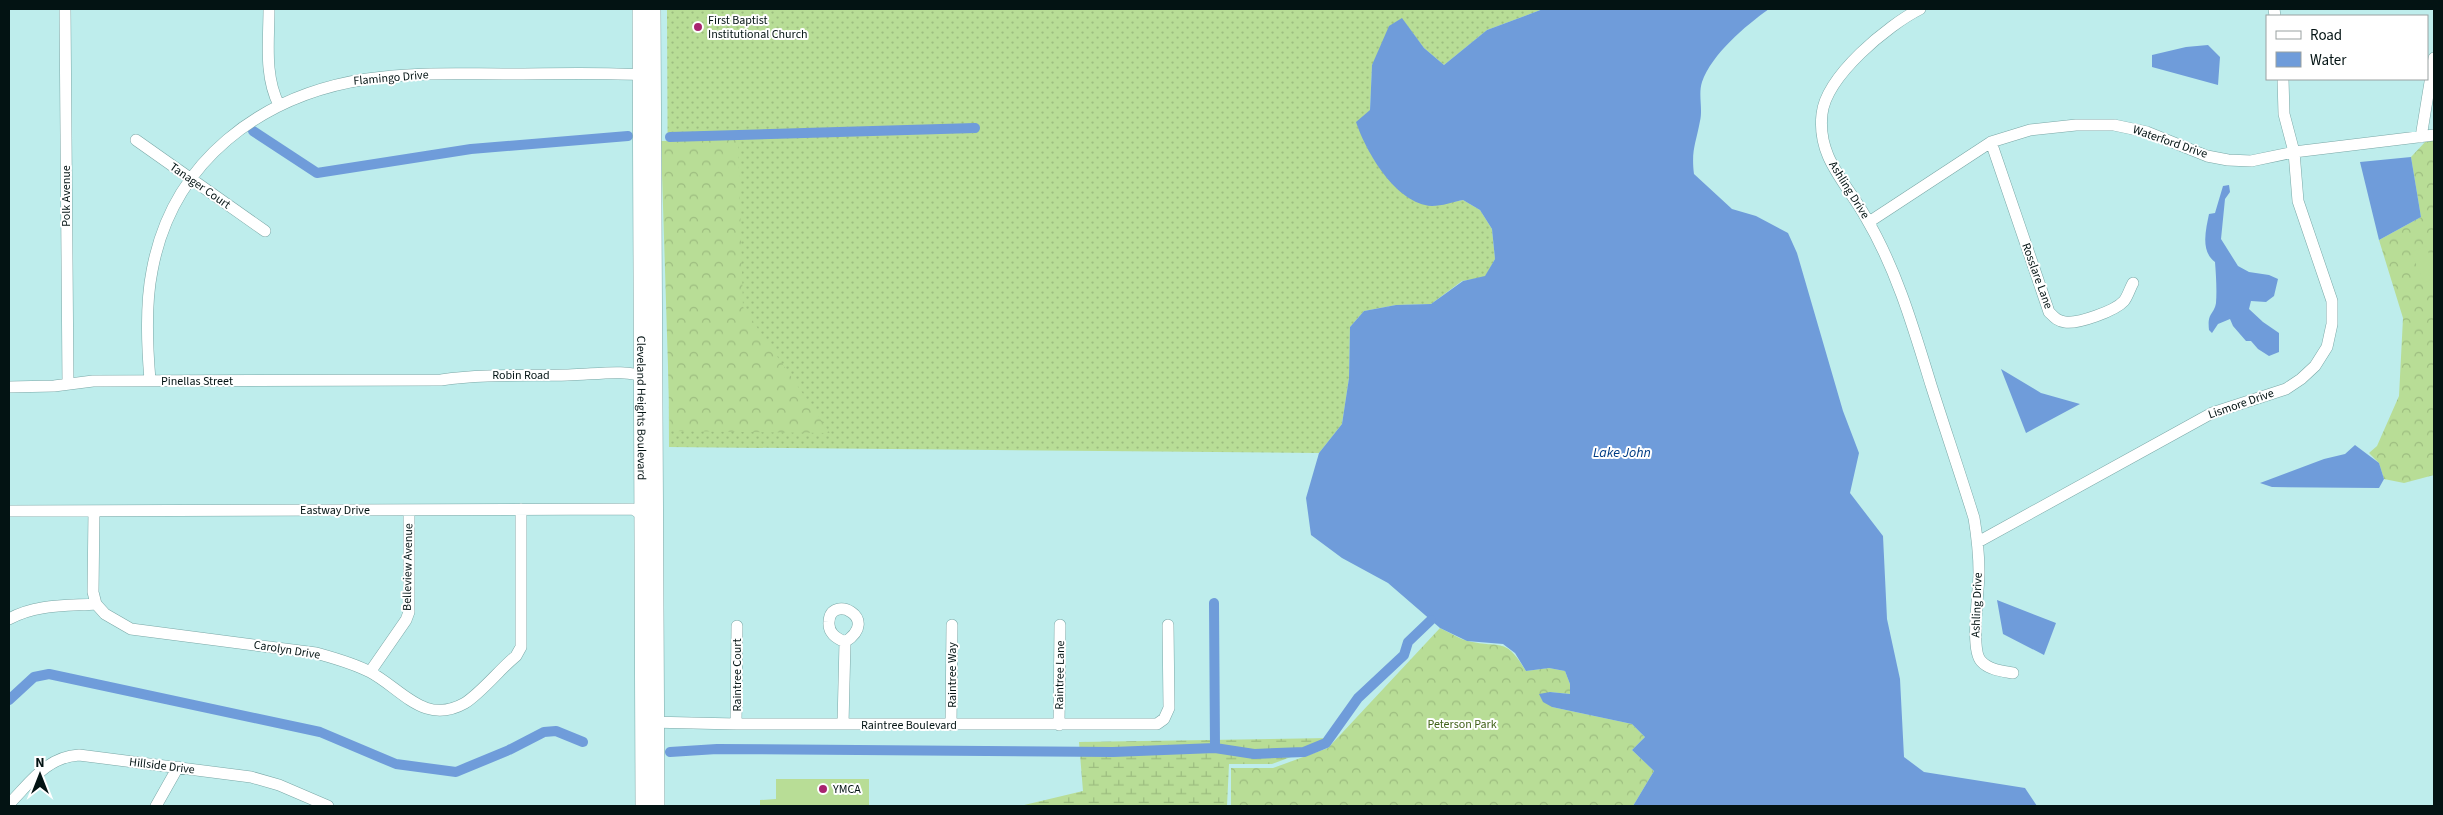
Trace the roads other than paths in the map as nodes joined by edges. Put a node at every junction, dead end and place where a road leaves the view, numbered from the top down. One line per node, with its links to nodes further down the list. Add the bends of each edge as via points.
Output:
1 (65, 9): 22 (street, Polk Avenue)
2 (269, 9): 9 (street, via 269,76)
3 (640, 9): 7 (street, Cleveland Heights Boulevard)
4 (653, 9): 7 (street, Cleveland Heights Boulevard)
5 (1920, 9): 16 (street, Ashling Drive, via 1888,28 1836,80 1822,112 1824,148 1833,168)
6 (2434, 58): 11 (street)
7 (646, 75): 9 (street, Flamingo Drive, via 368,78 324,88); 19 (street, Cleveland Heights Boulevard)
8 (2283, 80): 14 (street, Lismore Drive, via 2284,114)
9 (279, 104): 15 (street, Flamingo Drive, via 230,137)
10 (2434, 135): 11 (street, Waterford Drive)
11 (2421, 137): 14 (street, Waterford Drive)
12 (136, 140): 15 (street, Tanager Court)
13 (1991, 142): 14 (street, Waterford Drive, via 2030,130 2097,124 2147,132 2188,150 2228,160 2251,161); 16 (street, Waterford Drive); 18 (street, Rosslare Lane, via 2049,312 2057,320 2077,322 2108,311 2124,301)
14 (2294, 152): 30 (street, Lismore Drive, via 2298,201 2332,300 2332,324 2327,347 2315,366 2286,389 2212,412)
15 (190, 180): 17 (street, Tanager Court); 20 (street, Flamingo Drive, via 169,218 152,270 148,304)
16 (1869, 222): 30 (street, Ashling Drive, via 1899,284 1974,518)
17 (265, 231)
18 (2133, 283)
19 (648, 378): 21 (street, Robin Road, via 480,375 441,380); 28 (street, Cleveland Heights Boulevard); 29 (street, Cleveland Heights Boulevard)
20 (150, 380): 21 (street, Pinellas Street); 22 (street, Pinellas Street)
21 (386, 380)
22 (68, 384): 23 (street, Pinellas Street)
23 (9, 386)
24 (521, 509): 25 (street, Eastway Drive); 28 (street, Eastway Drive, via 633,509); 38 (street, Carolyn Drive, via 522,640 516,656 466,702 437,710 408,701)
25 (409, 510): 27 (street, Eastway Drive); 38 (street, Belleview Avenue, via 409,612)
26 (9, 511): 27 (street, Eastway Drive)
27 (94, 511): 31 (street, via 93,592)
28 (643, 515): 29 (street, Eastway Drive); 40 (street, Cleveland Heights Boulevard)
29 (656, 525): 40 (street, Cleveland Heights Boulevard)
30 (1978, 542): 39 (street, Ashling Drive, via 1976,648 1980,660 1992,669)
31 (96, 604): 32 (street, via 43,608); 38 (street, Carolyn Drive, via 104,614 131,629 316,653)
32 (9, 619)
33 (952, 625): 43 (street, Raintree Way)
34 (1060, 625): 44 (street, Raintree Lane)
35 (1168, 625): 44 (street, Raintree Boulevard, via 1168,711 1164,719 1156,724)
36 (737, 626): 41 (street, Raintree Court)
37 (845, 642): 42 (street)
38 (370, 672)
39 (2013, 673)
40 (649, 722): 41 (street, Raintree Boulevard); 49 (street, Cleveland Heights Boulevard); 50 (street, Cleveland Heights Boulevard)
41 (736, 724): 42 (street, Raintree Boulevard)
42 (843, 724): 43 (street, Raintree Boulevard)
43 (951, 725): 44 (street, Raintree Boulevard)
44 (1059, 725)
45 (178, 767): 46 (street, Hillside Drive, via 79,755 64,757 50,763); 47 (street); 48 (street, Hillside Drive, via 265,780)
46 (9, 804)
47 (156, 806)
48 (328, 806)
49 (644, 806)
50 (657, 806)

